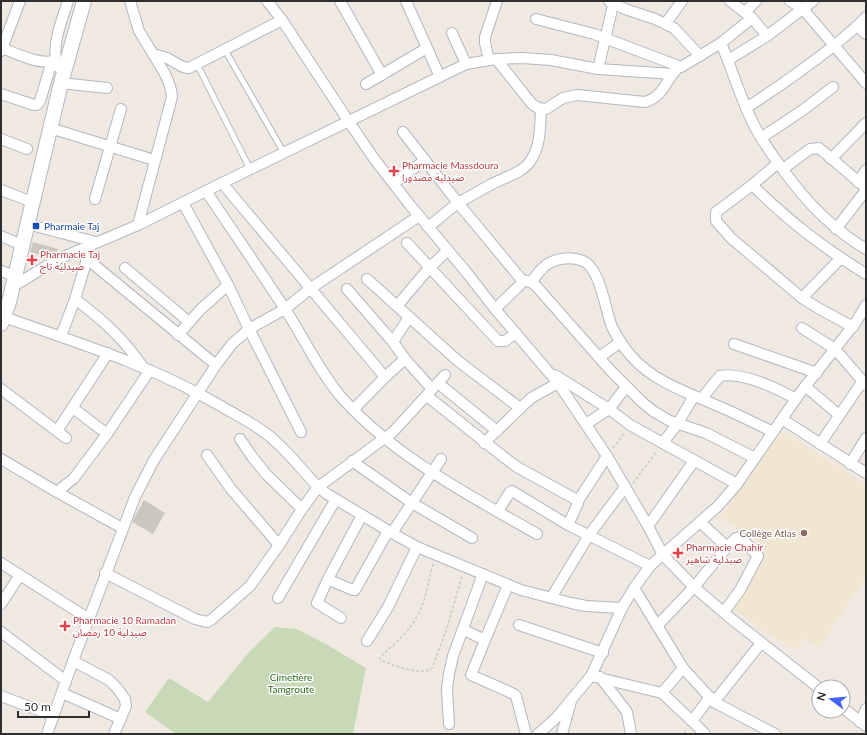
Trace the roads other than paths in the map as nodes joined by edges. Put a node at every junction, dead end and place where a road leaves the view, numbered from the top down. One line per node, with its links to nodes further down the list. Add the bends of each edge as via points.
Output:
1 (20, 1): 29 (street)
2 (68, 1): 35 (street)
3 (84, 1): 43 (street)
4 (130, 1): 31 (street, via 139,30)
5 (267, 1): 19 (street)
6 (340, 1): 41 (street)
7 (406, 1): 28 (street)
8 (497, 1): 33 (street, via 485,37 485,43)
9 (682, 1): 20 (street)
10 (730, 1): 16 (street)
11 (756, 1): 16 (street)
12 (790, 1): 15 (street)
13 (813, 1): 15 (street)
14 (612, 2): 20 (street); 25 (street)
15 (803, 9): 24 (street); 27 (street)
16 (748, 15): 24 (street); 26 (street)
17 (866, 17): 21 (street)
18 (536, 19): 25 (street)
19 (282, 20): 30 (street); 52 (street)
20 (666, 24): 32 (street, via 679,33)
21 (857, 26): 23 (street); 27 (street)
22 (452, 33): 37 (street)
23 (866, 34)
24 (767, 36): 34 (street)
25 (605, 38): 38 (street); 39 (street)
26 (721, 43): 32 (street); 34 (street)
27 (833, 46): 44 (street); 49 (street)
28 (427, 48): 41 (street); 42 (street)
29 (2, 50): 35 (street, via 39,61)
30 (225, 50): 36 (street); 60 (lane)
31 (154, 54): 36 (street, via 183,67 189,68); 62 (street, via 166,76 172,96)
32 (700, 56): 38 (street)
33 (493, 59): 37 (street); 39 (street, via 551,60); 51 (street, via 532,104)
34 (728, 60): 49 (street)
35 (54, 61): 43 (street); 48 (street, via 37,105)
36 (198, 64): 65 (lane)
37 (466, 64): 42 (street)
38 (680, 66): 40 (street)
39 (598, 69): 40 (street)
40 (672, 74): 51 (street, via 659,96 646,102 577,95 563,98)
41 (382, 75): 45 (street)
42 (440, 77): 52 (street)
43 (62, 79): 47 (street); 54 (street)
44 (866, 82)
45 (366, 84)
46 (833, 87): 57 (street)
47 (106, 88)
48 (1, 94)
49 (746, 108): 57 (street)
50 (121, 109): 58 (street)
51 (542, 109): 76 (street, via 539,141 531,161 517,172)
52 (349, 122): 60 (street); 68 (street)
53 (866, 123): 61 (street)
54 (50, 128): 58 (street); 74 (street)
55 (403, 132): 63 (street)
56 (1, 138): 59 (street)
57 (761, 138): 64 (street)
58 (110, 146): 62 (street); 73 (street)
59 (27, 149)
60 (284, 153): 65 (street)
61 (831, 159): 64 (street, via 819,148 812,148); 70 (street)
62 (154, 160): 79 (street)
63 (425, 160): 68 (street); 76 (street)
64 (780, 166): 69 (street); 81 (street, via 812,206)
65 (250, 169): 67 (street)
66 (866, 170): 70 (street)
67 (222, 182): 72 (street); 99 (street)
68 (394, 183): 77 (street)
69 (752, 185): 89 (street, via 790,221); 101 (street, via 718,210 716,221 731,238)
70 (863, 187): 81 (street)
71 (1, 190): 74 (street)
72 (206, 191): 75 (street); 105 (street)
73 (95, 198)
74 (32, 202): 78 (street)
75 (182, 203): 79 (street); 98 (street)
76 (458, 203): 80 (street); 96 (street, via 501,256)
77 (419, 216): 80 (street); 99 (street)
78 (27, 224): 83 (street); 85 (street)
79 (138, 225): 83 (street)
80 (428, 227): 88 (street)
81 (836, 229): 86 (street)
82 (1, 236): 85 (street)
83 (96, 242): 87 (street)
84 (407, 243): 91 (street)
85 (22, 245): 97 (street)
86 (866, 249)
87 (79, 250): 90 (street); 97 (street)
88 (448, 250): 91 (street); 106 (street)
89 (841, 258): 94 (street); 101 (street)
90 (87, 259): 102 (street); 115 (street)
91 (430, 267): 104 (street); 114 (street, via 498,341 506,341)
92 (125, 268): 110 (street)
93 (1, 271): 97 (street)
94 (866, 274)
95 (367, 279): 104 (street)
96 (528, 281): 106 (street); 118 (street, via 554,261 575,259 587,264 595,274 611,326); 122 (street)
97 (14, 282): 109 (street)
98 (228, 284): 110 (street); 112 (street)
99 (311, 288): 105 (street); 129 (street)
100 (347, 289): 117 (street)
101 (802, 298): 111 (street)
102 (75, 299): 116 (street); 125 (street, via 114,331)
103 (866, 305): 108 (street)
104 (397, 306): 107 (street)
105 (285, 309): 112 (street); 141 (street, via 321,369)
106 (495, 309): 114 (street)
107 (408, 317): 117 (street); 140 (street, via 458,361)
108 (863, 318): 111 (street)
109 (2, 319): 116 (street)
110 (189, 322): 115 (street)
111 (853, 327): 120 (street)
112 (249, 328): 124 (street, via 232,344); 149 (street)
113 (802, 328): 120 (street)
114 (516, 333): 126 (street)
115 (178, 334): 124 (street)
116 (61, 336): 121 (street)
117 (393, 342): 123 (street)
118 (621, 342): 122 (street); 137 (street, via 646,370 669,385)
119 (734, 344): 127 (street)
120 (835, 349): 127 (street); 130 (street)
121 (108, 353): 125 (street); 139 (street)
122 (599, 357): 133 (street)
123 (405, 360): 129 (street); 135 (street)
124 (216, 365): 136 (street)
125 (147, 369): 136 (street); 151 (street)
126 (549, 372): 131 (street); 142 (street)
127 (816, 373): 132 (street)
128 (445, 375): 135 (street)
129 (385, 377): 141 (street)
130 (864, 383): 143 (street)
131 (558, 384): 140 (street, via 531,398); 146 (street)
132 (805, 386): 138 (street); 143 (street)
133 (626, 387): 142 (street); 145 (street, via 653,411)
134 (1, 389): 148 (street)
135 (433, 389): 147 (street); 155 (street); 156 (street)
136 (198, 392): 170 (street, via 268,435); 182 (street, via 154,460)
137 (698, 397): 138 (street, via 717,378 724,375 762,384); 145 (street); 150 (street)
138 (796, 399): 144 (street)
139 (73, 408): 148 (street); 151 (street)
140 (520, 408): 147 (street)
141 (354, 409): 155 (street)
142 (609, 410): 146 (street); 157 (street)
143 (840, 415): 158 (street)
144 (782, 419): 150 (street); 158 (street)
145 (678, 423): 157 (street); 162 (street, via 706,433)
146 (586, 424): 160 (street)
147 (497, 430): 156 (street)
148 (57, 432): 152 (street)
149 (301, 432)
150 (773, 432): 162 (street)
151 (107, 434): 172 (street, via 74,478)
152 (66, 438)
153 (866, 438): 166 (street)
154 (240, 439): 176 (street, via 266,474)
155 (385, 439): 164 (street); 167 (street)
156 (484, 442): 174 (street, via 517,467)
157 (663, 443): 165 (street)
158 (820, 444): 166 (street)
159 (207, 455): 187 (street, via 231,489)
160 (607, 456): 171 (street); 174 (street)
161 (441, 458): 167 (street)
162 (755, 458): 169 (street)
163 (1, 460): 172 (street)
164 (352, 461): 170 (street); 175 (street)
165 (694, 461): 169 (street); 181 (street)
166 (850, 464): 168 (street)
167 (432, 472): 175 (street); 177 (street)
168 (866, 473)
169 (737, 484): 179 (street)
170 (318, 487): 173 (street); 176 (street)
171 (626, 489): 181 (street); 185 (street)
172 (57, 492): 182 (street)
173 (336, 499): 178 (street); 200 (street)
174 (578, 501): 180 (street)
175 (412, 503): 183 (street); 186 (street)
176 (302, 509): 187 (street)
177 (498, 512): 180 (street, via 512,491); 184 (street)
178 (362, 515): 183 (street); 196 (street)
179 (700, 522): 189 (street); 190 (street)
180 (568, 524): 185 (street)
181 (648, 526): 190 (street)
182 (122, 528): 193 (street)
183 (390, 532): 188 (street); 196 (street, via 355,590)
184 (537, 534)
185 (589, 535): 192 (street); 201 (street)
186 (472, 538)
187 (279, 545): 193 (street, via 250,586 207,622 195,619)
188 (417, 547): 194 (street); 212 (street, via 388,607)
189 (727, 547): 198 (street); 204 (street, via 740,537 758,556 740,590)
190 (663, 555): 192 (street); 198 (street)
191 (1, 563): 195 (street)
192 (650, 566): 199 (street)
193 (105, 573): 205 (street)
194 (483, 574): 197 (street); 209 (street)
195 (20, 575): 202 (street); 205 (street)
196 (328, 579): 206 (street, via 317,604)
197 (508, 585): 201 (street); 211 (street)
198 (694, 587): 204 (street); 208 (street)
199 (634, 588): 203 (street); 208 (street)
200 (278, 598)
201 (551, 598): 203 (street, via 586,606)
202 (1, 604)
203 (622, 608): 214 (street)
204 (724, 612): 213 (street)
205 (89, 618): 215 (street)
206 (341, 618)
207 (519, 625): 214 (street)
208 (657, 626): 216 (street)
209 (464, 630): 211 (street); 230 (street, via 449,674)
210 (1, 632): 218 (street)
211 (485, 640): 234 (street, via 472,675 516,696)
212 (367, 642)
213 (761, 643): 219 (street); 224 (street)
214 (603, 653): 217 (street)
215 (73, 662): 218 (street); 228 (street, via 109,680 117,688 126,702)
216 (682, 668): 221 (street); 224 (street)
217 (596, 677): 221 (street); 223 (street); 237 (street, via 627,712)
218 (66, 680): 220 (street)
219 (811, 682)
220 (62, 693): 227 (street); 228 (street)
221 (662, 693): 229 (street)
222 (1, 696): 227 (street)
223 (572, 697): 235 (street, via 556,718); 236 (street)
224 (712, 700): 229 (street); 239 (street)
225 (866, 709): 231 (street)
226 (851, 714): 231 (street)
227 (54, 716): 232 (street)
228 (120, 719): 233 (street)
229 (692, 721): 238 (street)
230 (449, 724)
231 (863, 724)
232 (47, 734)
233 (114, 734)
234 (526, 734)
235 (538, 734)
236 (562, 734)
237 (631, 734)
238 (705, 734)
239 (775, 734)

